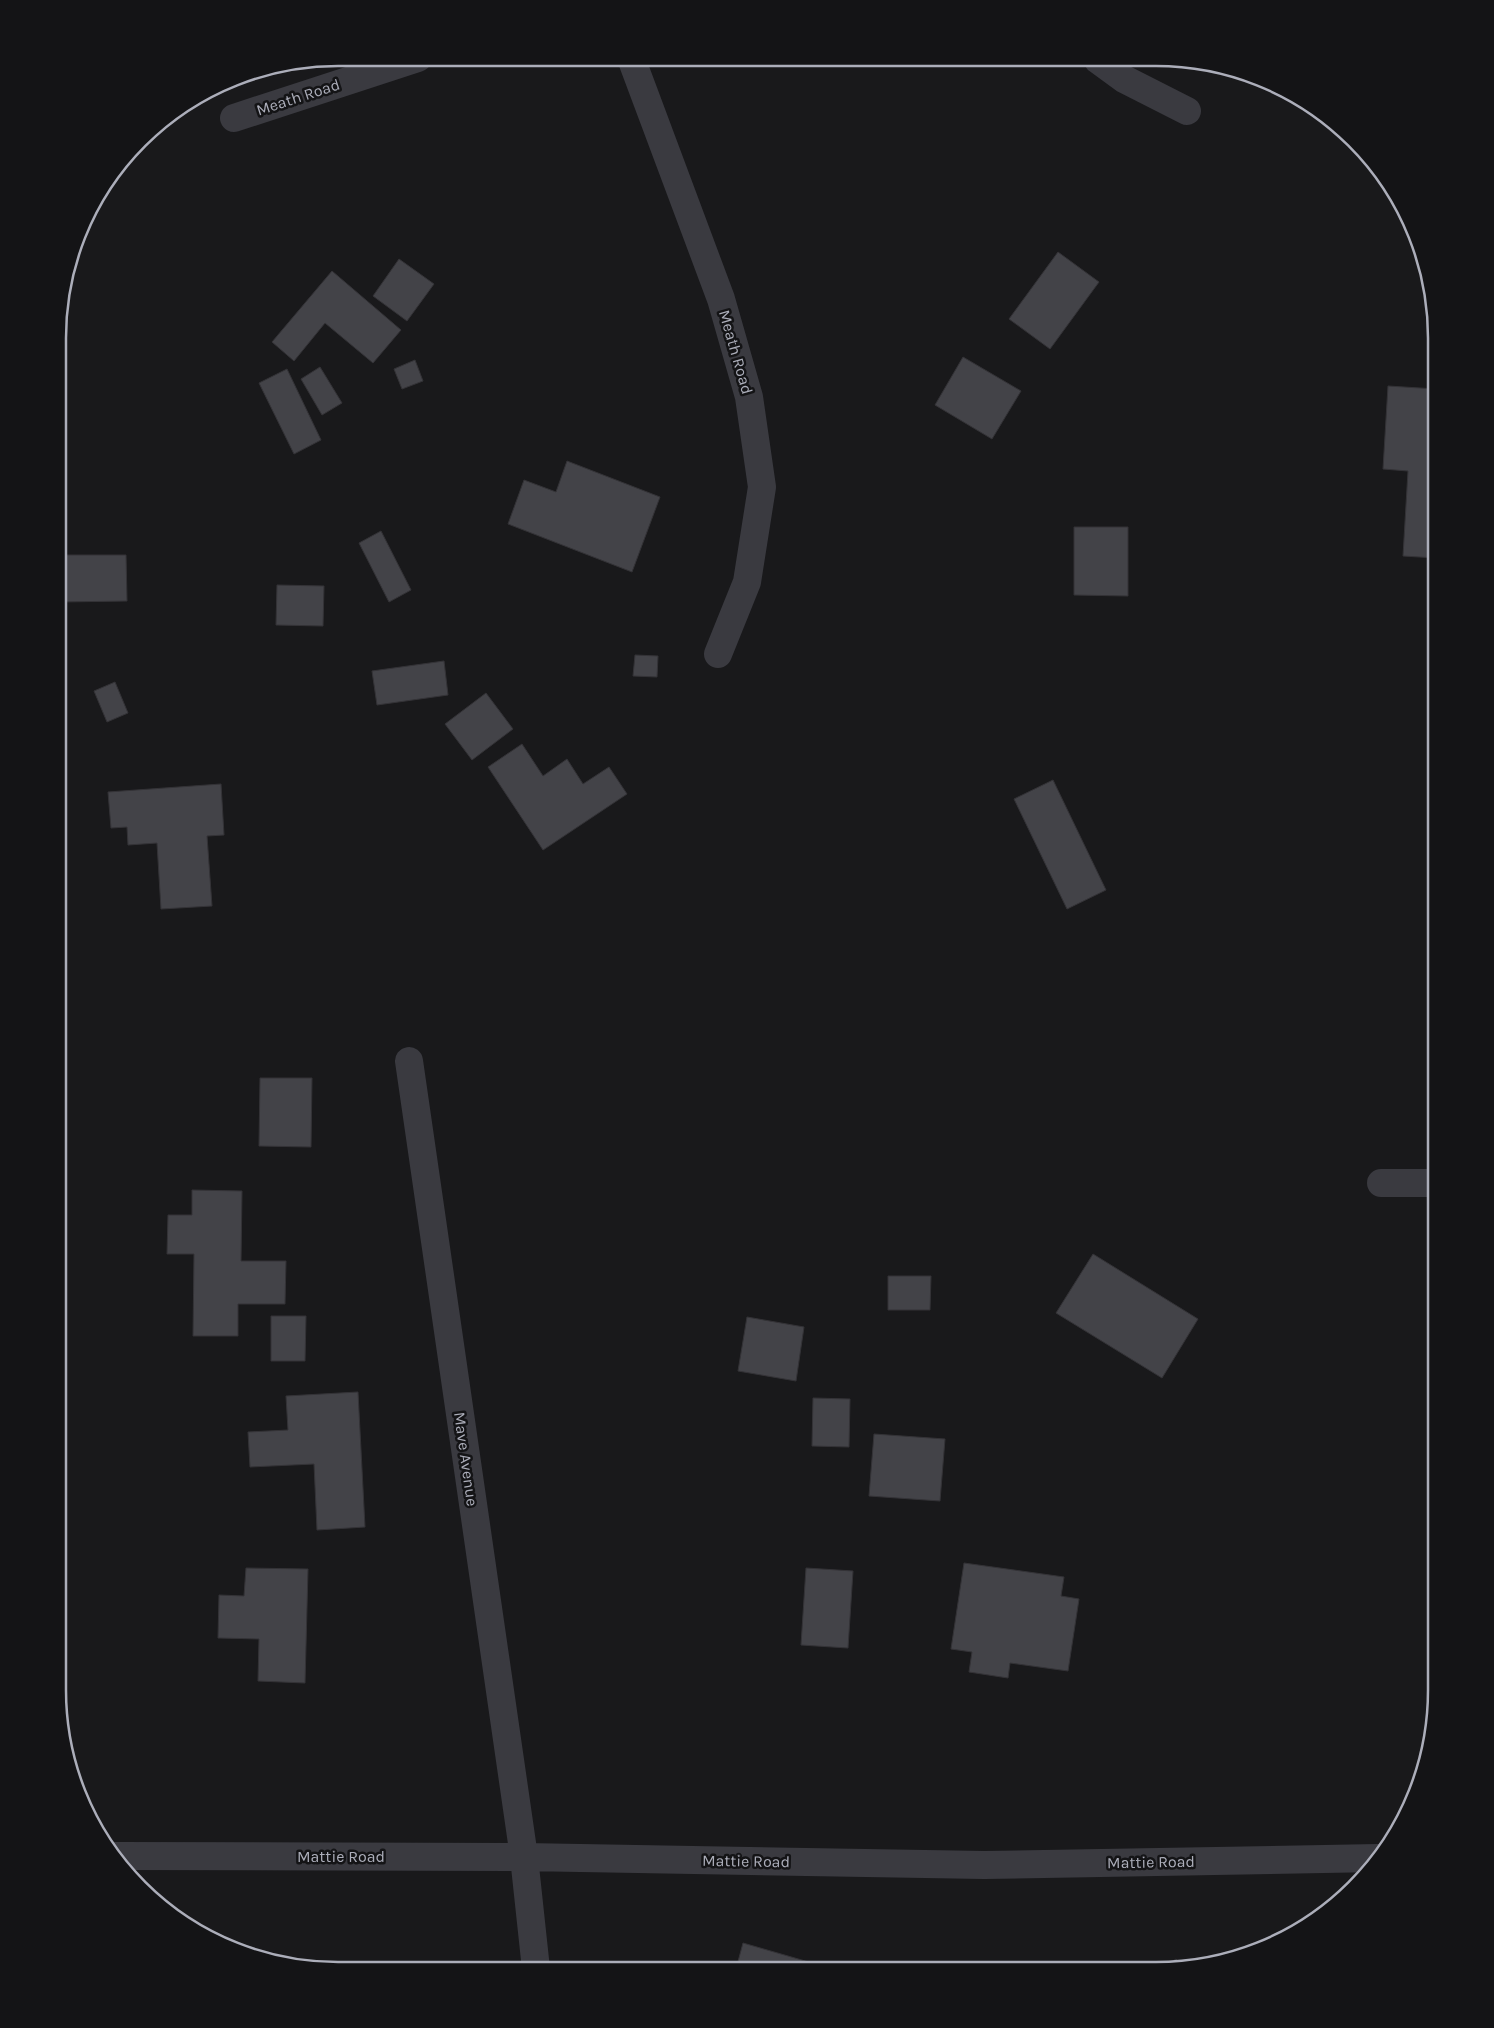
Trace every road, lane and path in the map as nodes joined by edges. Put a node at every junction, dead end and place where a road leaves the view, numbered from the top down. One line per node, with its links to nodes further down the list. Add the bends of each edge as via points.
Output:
1 (393, 66): 5 (street, Meath Road)
2 (634, 66): 6 (street, Meath Road, via 721,299 750,406 762,486 747,582)
3 (1106, 66): 4 (street, via 1124,79)
4 (1187, 111)
5 (234, 118)
6 (718, 654)
7 (409, 1061): 11 (street, Mave Avenue)
8 (1381, 1183): 9 (street)
9 (1428, 1183)
10 (124, 1856): 11 (street, Mattie Road)
11 (524, 1857): 12 (street, Mattie Road, via 984,1865); 13 (street, Mave Avenue)
12 (1369, 1858)
13 (535, 1962)

